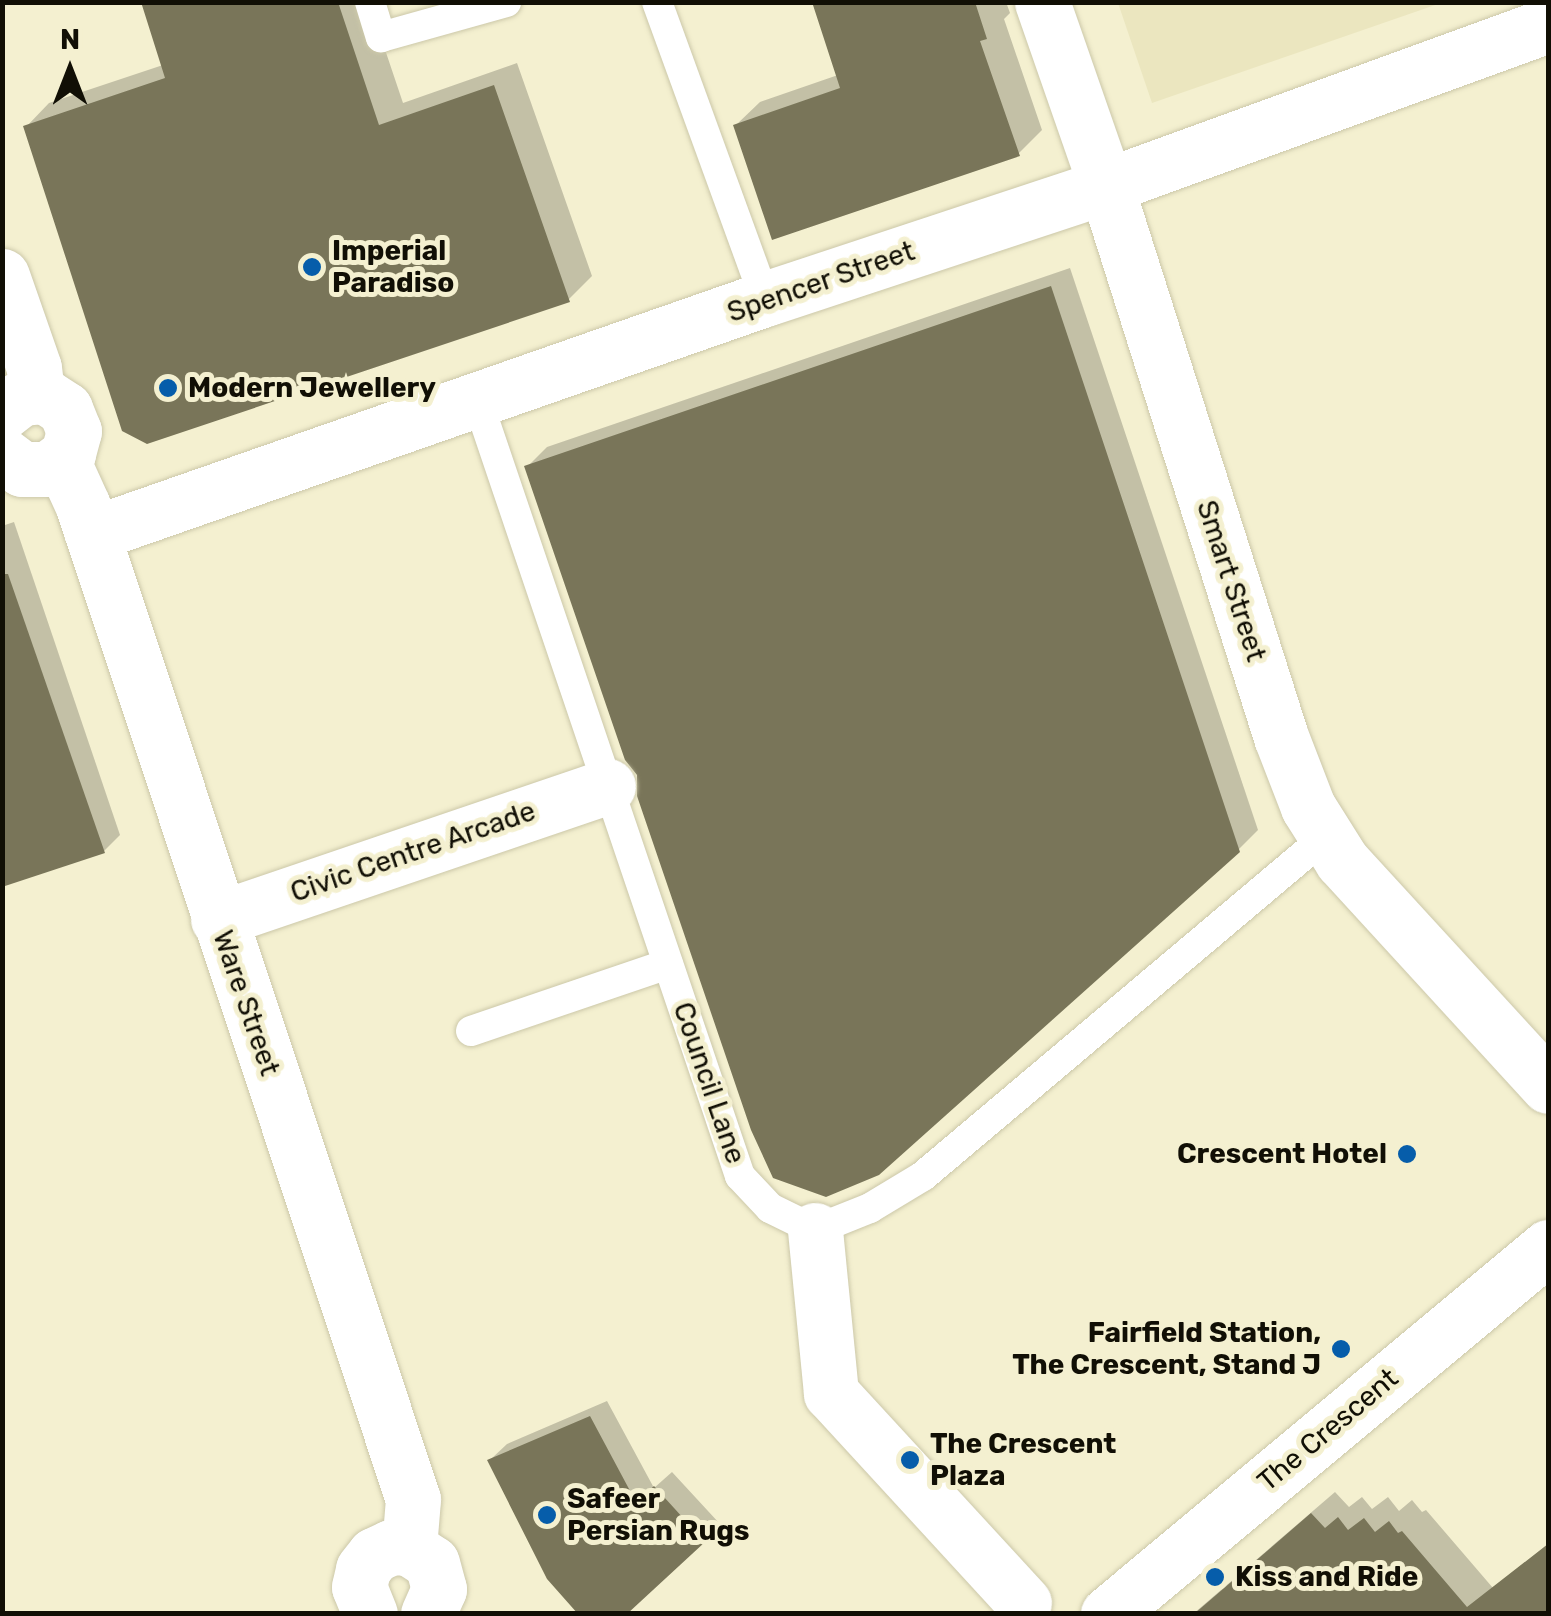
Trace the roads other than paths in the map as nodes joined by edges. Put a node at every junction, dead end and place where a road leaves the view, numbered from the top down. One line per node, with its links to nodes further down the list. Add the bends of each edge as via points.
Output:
1 (370, 2): 2 (lane, via 382,37)
2 (506, 2)
3 (657, 2): 8 (lane)
4 (1042, 2): 6 (street, Smart Street)
5 (1548, 25): 6 (street, Spencer Street)
6 (1106, 186): 8 (street, Spencer Street); 15 (street, Smart Street, via 1280,737)
7 (2, 276): 10 (street, via 34,368)
8 (764, 299): 9 (street, Spencer Street)
9 (478, 402): 13 (street, Spencer Street); 14 (lane, Council Lane)
10 (20, 403): 12 (street, via 53,398 70,415 74,438)
11 (2, 454): 12 (street, via 30,471)
12 (62, 460): 13 (street, Ware Street)
13 (92, 534): 16 (street, Ware Street)
14 (608, 786): 16 (street, Civic Centre Arcade); 17 (lane, Council Lane)
15 (1324, 838): 19 (street, Smart Street); 20 (lane, via 923,1176)
16 (218, 919): 22 (street, Ware Street, via 414,1499)
17 (668, 964): 18 (lane); 20 (lane, Council Lane, via 740,1176 770,1208)
18 (470, 1032)
19 (1548, 1086)
20 (815, 1230): 23 (street, via 831,1393)
21 (1548, 1247): 26 (street, The Crescent)
22 (409, 1548): 24 (street, via 374,1555 363,1569); 25 (street, via 432,1563 437,1576)
23 (1024, 1602)
24 (361, 1610)
25 (428, 1613)
26 (1108, 1614)

